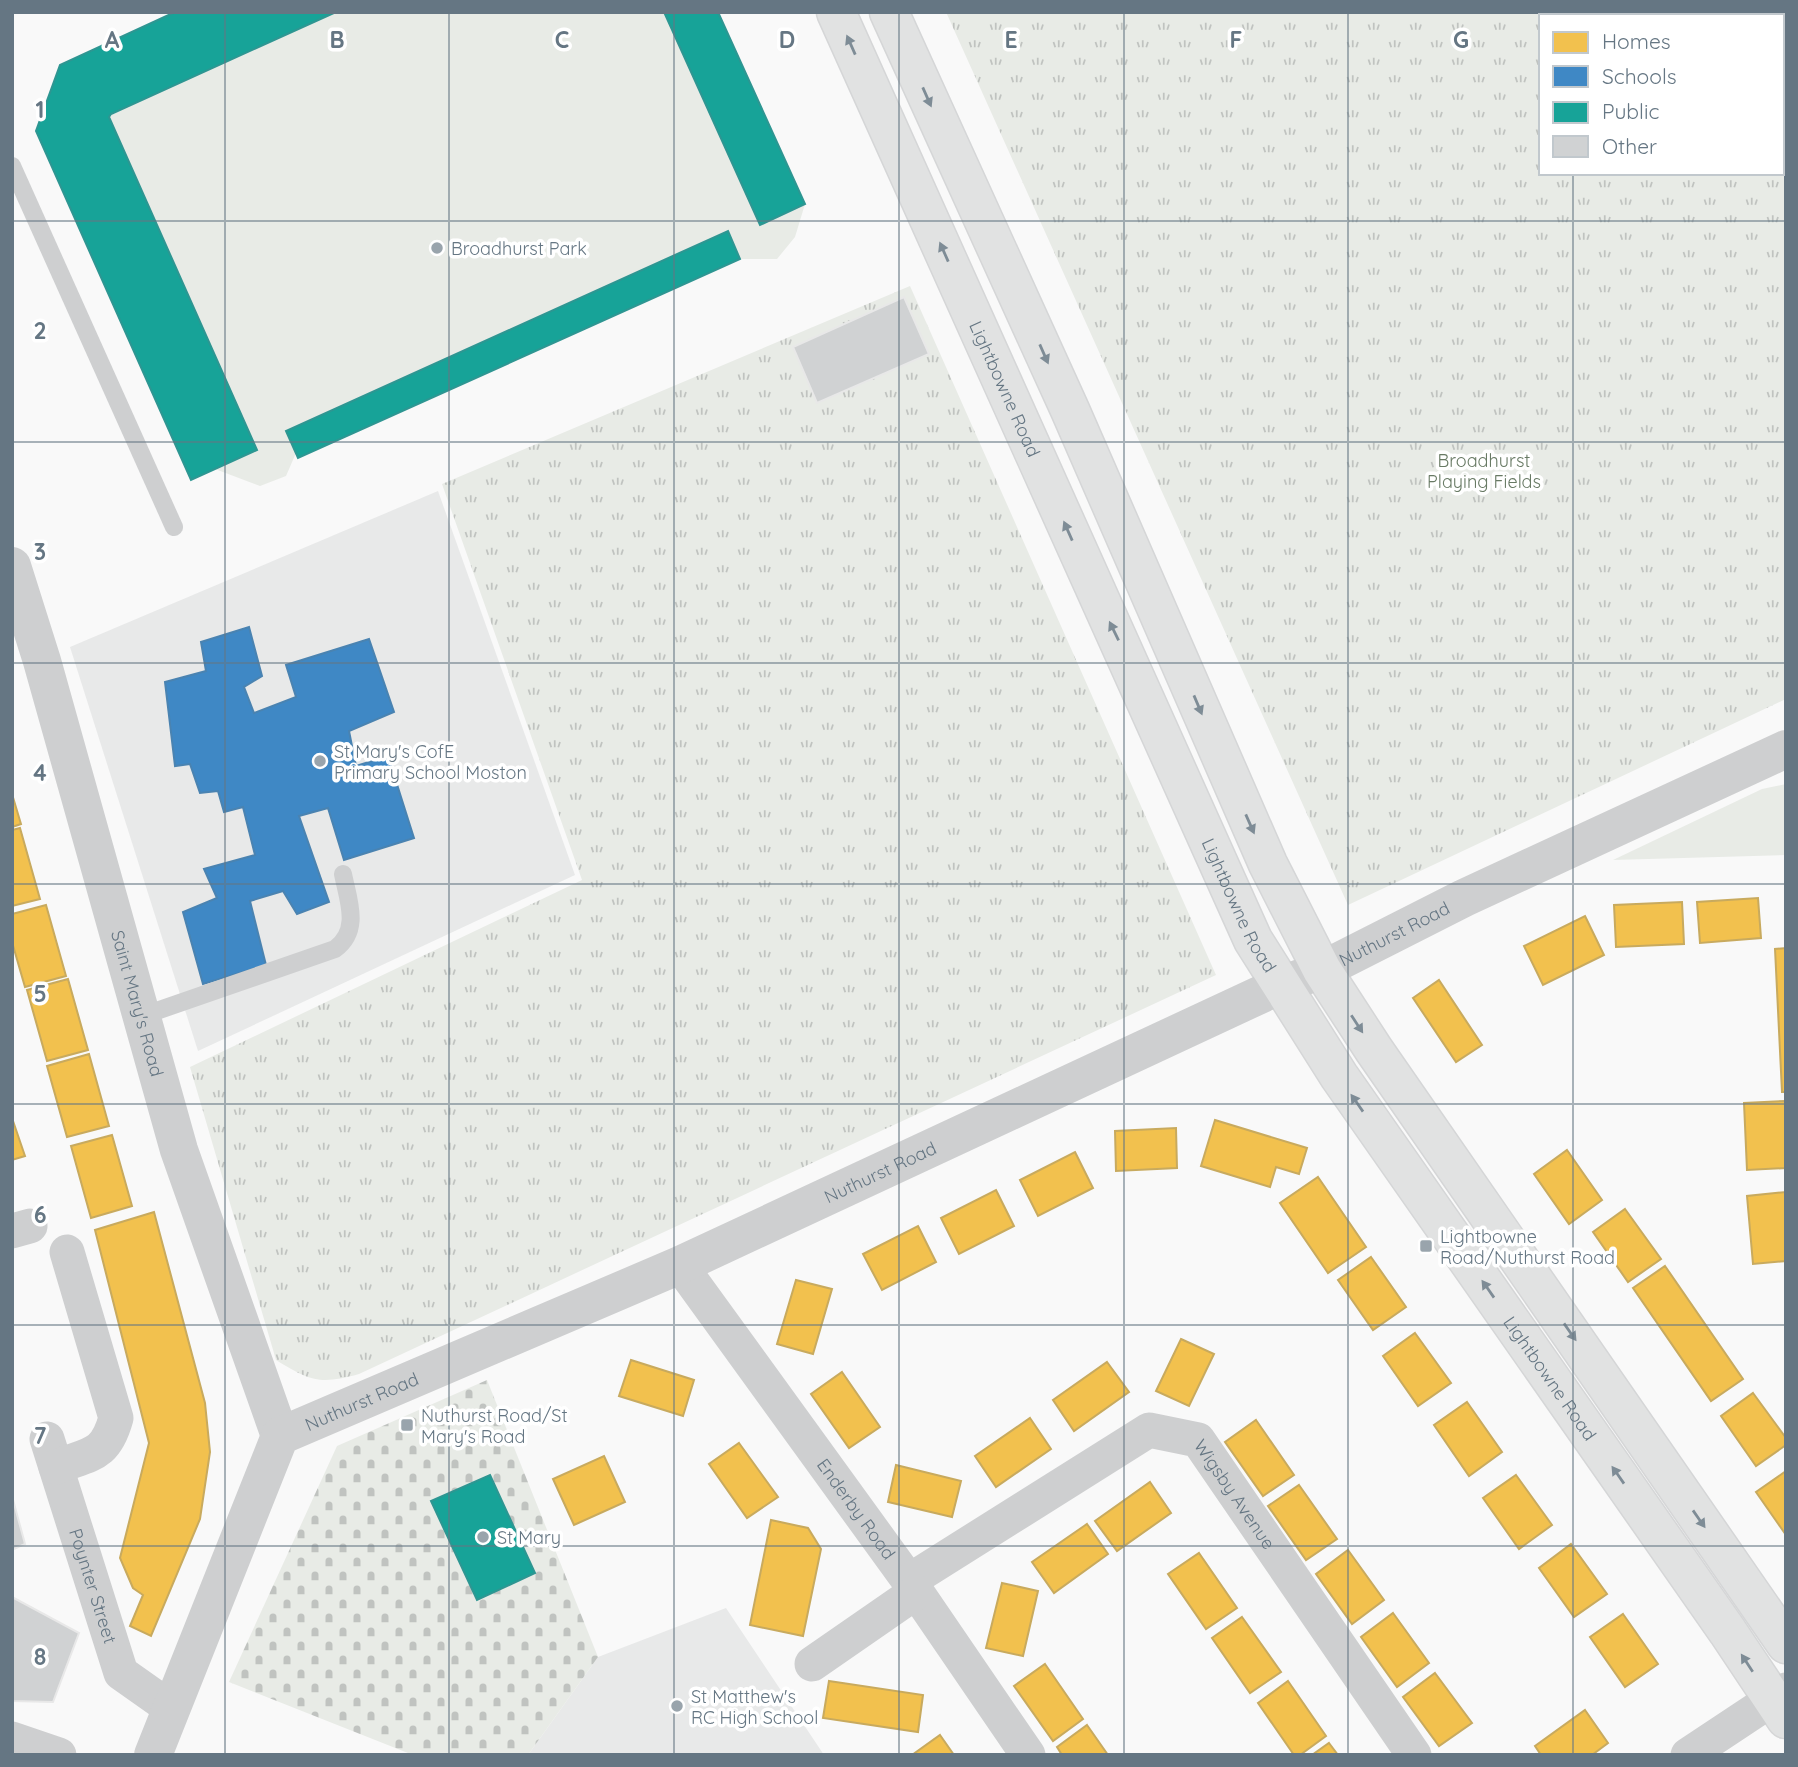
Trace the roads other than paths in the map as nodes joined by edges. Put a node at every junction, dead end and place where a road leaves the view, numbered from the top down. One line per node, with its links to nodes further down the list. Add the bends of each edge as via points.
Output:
1 (836, 12): 9 (main road, Lightbowne Road, one-way to 1, via 1248,931)
2 (889, 12): 8 (main road, one-way to 8, via 1070,410 1268,864)
3 (12, 166): 4 (lane)
4 (174, 527)
5 (12, 566): 10 (street, Saint Mary's Road)
6 (1786, 749): 8 (street, Nuthurst Road, via 1464,898)
7 (343, 874): 10 (lane, via 352,923 335,949)
8 (1322, 970): 9 (street, Nuthurst Road); 15 (main road, one-way to 15)
9 (1281, 985): 12 (street, Nuthurst Road); 17 (main road, Lightbowne Road, one-way to 9, via 1332,1066)
10 (142, 1016): 13 (street, Saint Mary's Road, via 179,1150)
11 (67, 1252): 18 (street, Poynter Street, via 116,1418 101,1449 52,1453 121,1673)
12 (680, 1265): 13 (street, Nuthurst Road); 14 (street, Enderby Road)
13 (280, 1436): 18 (street)
14 (912, 1587): 16 (street, Wigsby Avenue); 22 (street, Enderby Road); 23 (street, Wigsby Avenue, via 1149,1430 1198,1440)
15 (1786, 1644)
16 (812, 1664)
17 (1781, 1703): 24 (street)
18 (172, 1709): 21 (street)
19 (12, 1739): 20 (street)
20 (59, 1755)
21 (153, 1755)
22 (1028, 1755)
23 (1414, 1755)
24 (1688, 1755)

